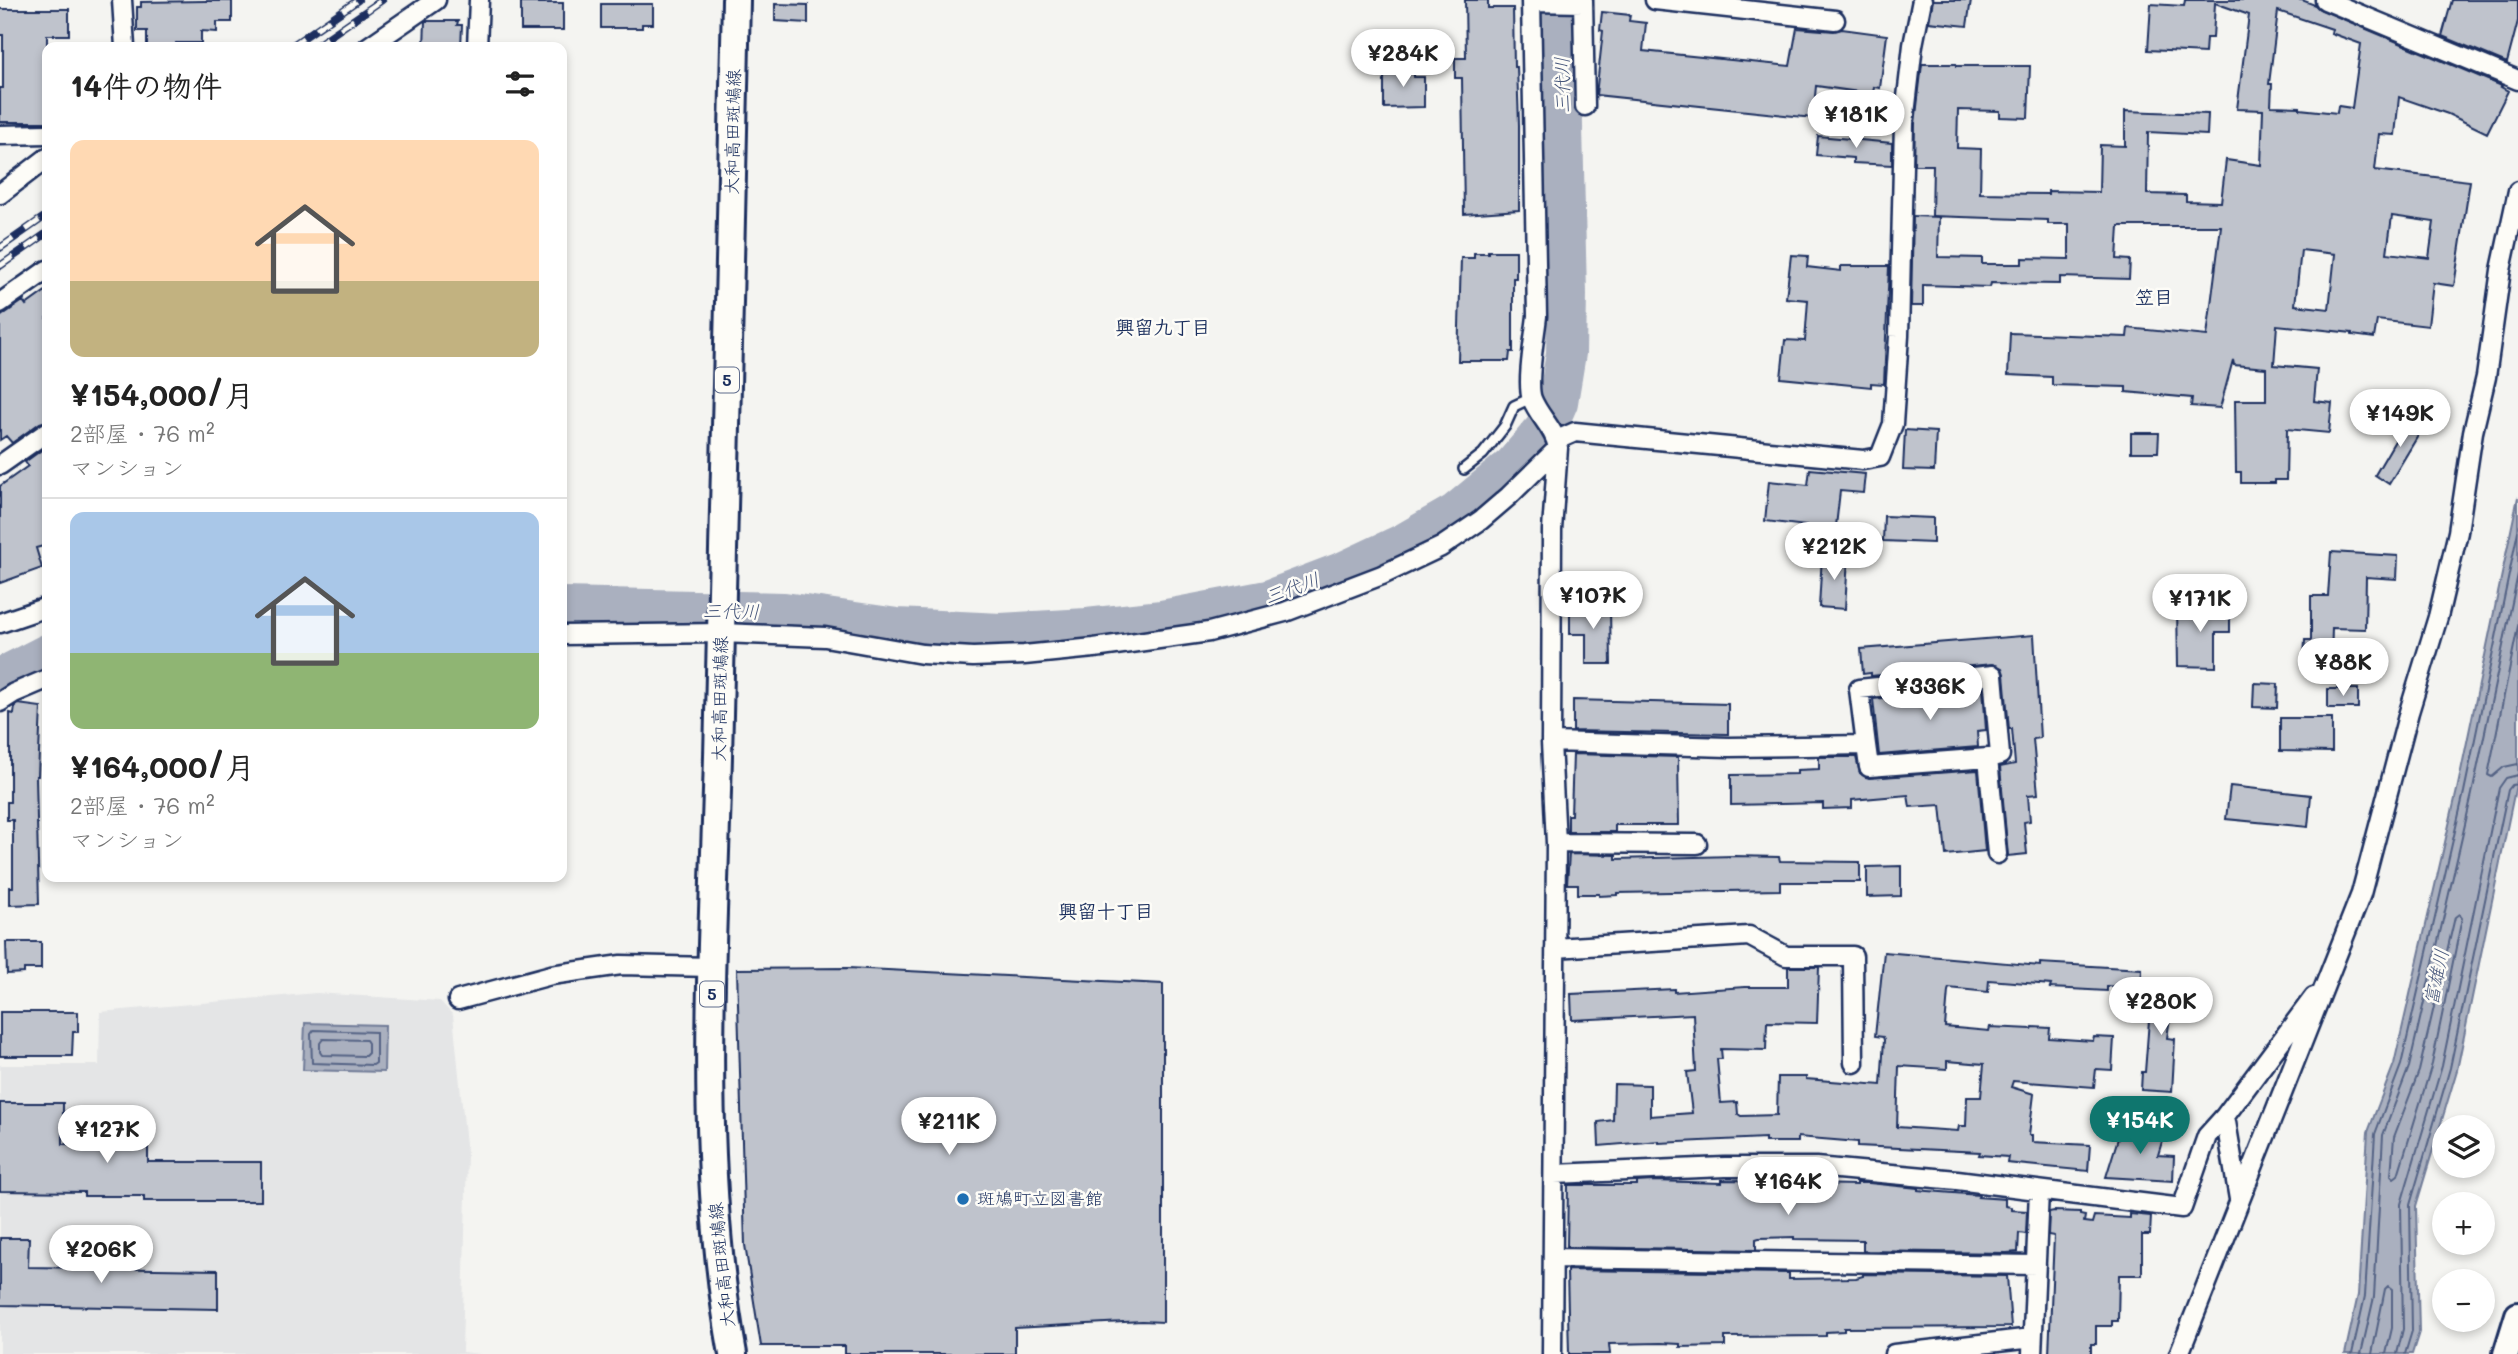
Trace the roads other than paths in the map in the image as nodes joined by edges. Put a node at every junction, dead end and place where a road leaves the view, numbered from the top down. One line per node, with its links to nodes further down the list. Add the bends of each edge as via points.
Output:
1 (122, 0): 11 (street)
2 (436, 0): 12 (street)
3 (479, 0): 13 (street)
4 (736, 0): 30 (main road, 大和高田斑鳩線 / 5)
5 (1655, 0): 10 (street)
6 (1922, 0): 25 (street, via 1904,123 1893,424 1880,457 1863,460 1574,432)
7 (2325, 0): 14 (street)
8 (1536, 2): 9 (street); 23 (street, via 1537,316)
9 (1579, 2): 15 (street)
10 (1835, 20)
11 (125, 42)
12 (375, 42)
13 (477, 42)
14 (2518, 80)
15 (1585, 106)
16 (42, 134): 17 (street)
17 (0, 135)
18 (42, 162): 20 (street)
19 (2518, 191): 42 (street, via 2444,593 2361,894)
20 (0, 194)
21 (42, 274): 22 (street)
22 (0, 303)
23 (1531, 398): 25 (street); 27 (lane, via 1514,406 1483,454)
24 (42, 436): 26 (street)
25 (1558, 444): 30 (street, via 1500,504 1440,547 1285,612 1209,632 1070,651 973,657 922,654 825,636); 34 (street, via 1552,530)
26 (0, 465)
27 (1464, 469)
28 (42, 609): 29 (street)
29 (0, 623)
30 (721, 633): 31 (street); 41 (main road, 大和高田斑鳩線 / 5)
31 (567, 635)
32 (42, 681): 33 (street)
33 (0, 702)
34 (1551, 742): 35 (street); 37 (street)
35 (1866, 745): 36 (street, via 1869,767); 36 (street, via 1859,689 1993,675 2000,755)
36 (1988, 758): 39 (street)
37 (1556, 843): 38 (street); 40 (street)
38 (1697, 844)
39 (1997, 854)
40 (1555, 948): 44 (street, via 1749,936 1786,956 1853,956); 46 (street)
41 (712, 967): 43 (street, via 621,965 551,975); 54 (main road, 大和高田斑鳩線 / 5, via 711,1163 723,1300)
42 (2329, 978): 45 (street); 48 (street)
43 (458, 1000)
44 (1854, 1063)
45 (2225, 1116): 47 (street, via 2207,1136 2182,1208); 48 (street)
46 (1554, 1174): 47 (street, via 1815,1167); 49 (street)
47 (2039, 1191): 50 (street)
48 (2240, 1202): 57 (street)
49 (1553, 1258): 50 (street); 55 (street)
50 (2036, 1265): 52 (street)
51 (2518, 1315): 58 (street)
52 (2032, 1346): 53 (street)
53 (1952, 1351): 56 (street)
54 (733, 1354)
55 (1552, 1354)
56 (1894, 1354)
57 (2179, 1354)
58 (2506, 1354)

